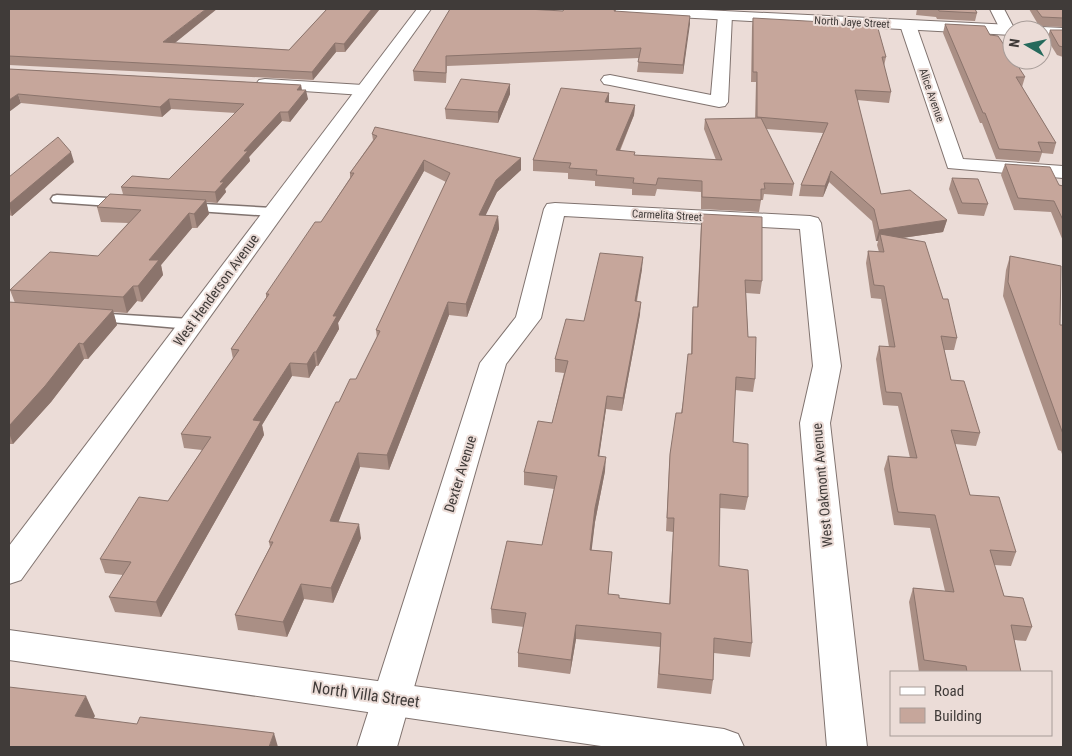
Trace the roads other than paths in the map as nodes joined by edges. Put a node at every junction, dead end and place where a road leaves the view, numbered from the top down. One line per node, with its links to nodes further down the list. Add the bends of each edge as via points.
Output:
1 (424, 9): 11 (street, West Henderson Avenue)
2 (603, 9): 4 (street, North Jaye Street)
3 (997, 9): 6 (street)
4 (663, 10): 5 (street, North Jaye Street)
5 (725, 15): 7 (street, North Jaye Street); 9 (street, via 719,102)
6 (1004, 20)
7 (908, 25): 8 (street, North Jaye Street); 12 (street, Alice Avenue, via 955,164)
8 (1002, 30)
9 (610, 80)
10 (251, 84): 11 (street)
11 (363, 90): 17 (street, West Henderson Avenue)
12 (1063, 172)
13 (57, 199): 14 (lane)
14 (136, 204)
15 (175, 206): 17 (lane)
16 (554, 209): 18 (street, Carmelita Street); 23 (street, Dexter Avenue, via 528,318 494,363)
17 (273, 212): 20 (street, West Henderson Avenue)
18 (810, 223): 26 (street, West Oakmont Avenue, via 827,366 815,423)
19 (76, 316): 20 (lane)
20 (190, 324): 21 (street, West Henderson Avenue)
21 (9, 572)
22 (9, 644): 23 (street, North Villa Street)
23 (392, 698): 24 (street, Dexter Avenue); 25 (street, North Villa Street)
24 (376, 747)
25 (724, 747)
26 (847, 747)

